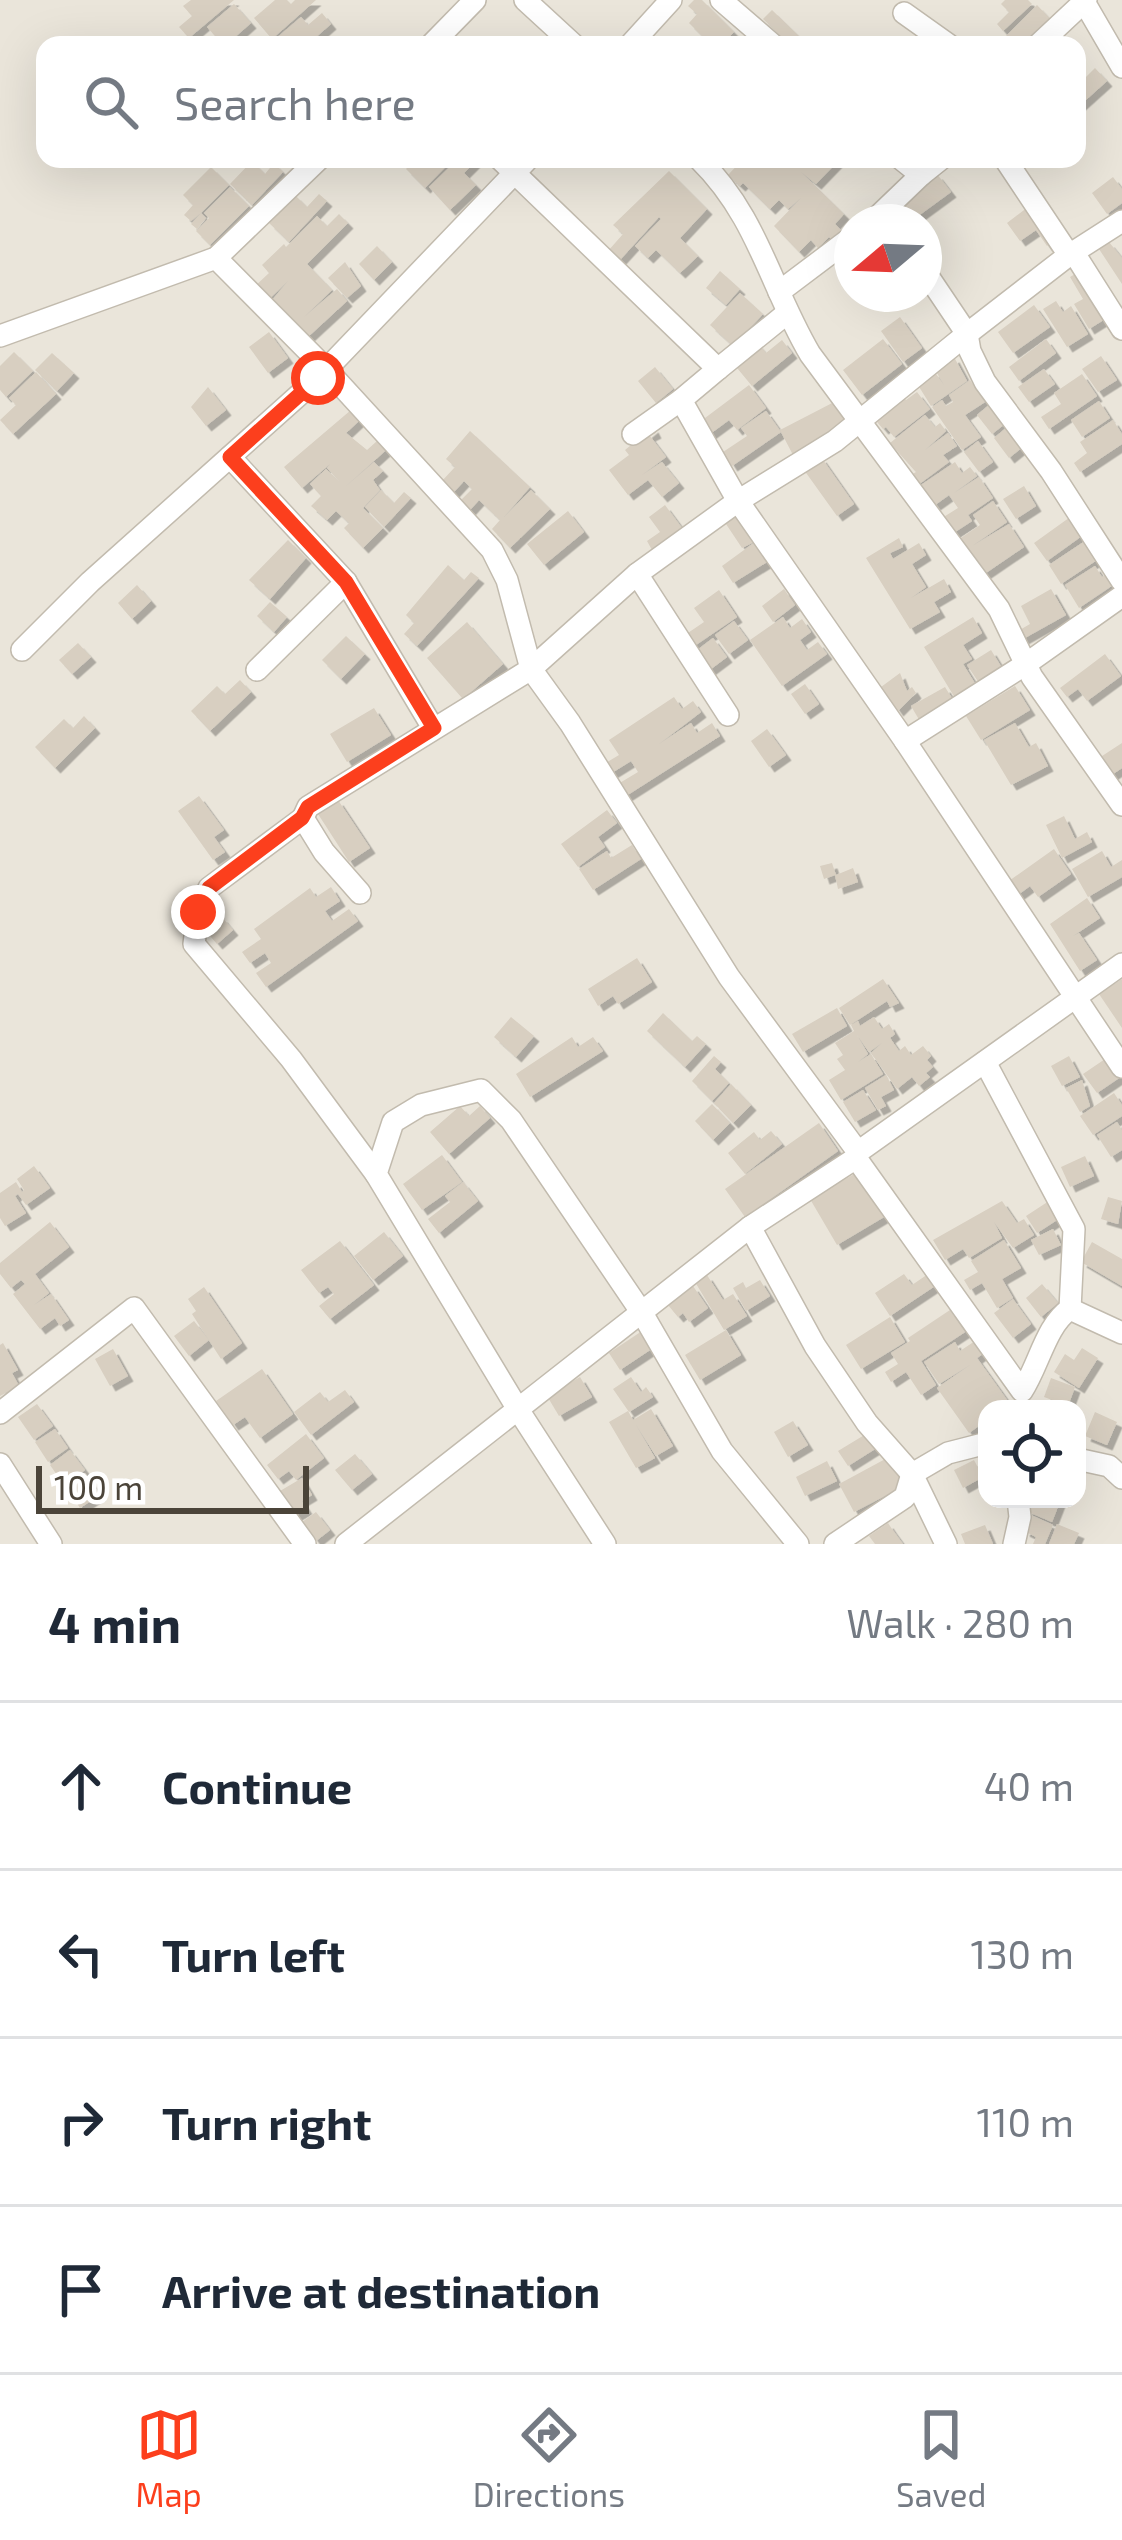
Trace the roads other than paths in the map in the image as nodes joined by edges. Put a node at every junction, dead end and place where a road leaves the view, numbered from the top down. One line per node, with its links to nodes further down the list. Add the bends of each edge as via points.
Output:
1 (475, 0): 7 (street)
2 (525, 0): 8 (street)
3 (671, 0): 9 (street)
4 (721, 0): 10 (street)
5 (1084, 1): 13 (street); 14 (street)
6 (901, 6): 11 (street); 12 (street)
7 (440, 36)
8 (564, 36)
9 (638, 36)
10 (762, 36)
11 (910, 36)
12 (938, 36)
13 (1047, 36)
14 (1122, 68)
15 (311, 168): 27 (street)
16 (510, 168): 34 (street)
17 (518, 168): 33 (street)
18 (707, 168): 29 (street, via 740,205)
19 (910, 168): 22 (street)
20 (930, 168): 22 (street)
21 (1010, 168): 26 (street)
22 (921, 176): 23 (street)
23 (896, 204)
24 (1122, 221): 26 (street)
25 (834, 254): 29 (street)
26 (1072, 254): 30 (street); 31 (street)
27 (216, 258): 32 (street); 34 (street)
28 (942, 297): 31 (street)
29 (783, 303): 33 (street); 36 (street)
30 (1122, 329)
31 (967, 334): 36 (street); 41 (street, via 986,382)
32 (0, 336)
33 (718, 369): 35 (street)
34 (326, 370): 38 (street); 46 (street, via 492,550)
35 (681, 400): 37 (street); 39 (street)
36 (860, 420): 39 (street); 45 (street, via 999,609)
37 (633, 434)
38 (230, 457): 42 (street); 44 (street)
39 (738, 501): 40 (street); 50 (street)
40 (637, 574): 46 (street); 48 (street)
41 (1122, 581)
42 (346, 582): 47 (street); 49 (street)
43 (1122, 596): 45 (street)
44 (22, 650)
45 (1026, 664): 50 (street); 51 (street)
46 (531, 669): 49 (street); 58 (street, via 729,977)
47 (257, 670)
48 (728, 715)
49 (434, 728): 52 (street)
50 (905, 741): 55 (street)
51 (1122, 805)
52 (302, 818): 53 (street); 59 (street, via 209,888 194,944)
53 (360, 892)
54 (1122, 964): 55 (street)
55 (1076, 998): 56 (street); 57 (street)
56 (985, 1062): 58 (street); 61 (street, via 1074,1228)
57 (1122, 1067)
58 (857, 1155): 60 (street); 64 (street)
59 (376, 1174): 62 (street, via 393,1122 421,1105 481,1090 511,1120); 65 (street)
60 (750, 1227): 62 (street); 70 (street, via 815,1346)
61 (1070, 1309): 63 (street); 64 (street, via 1055,1319)
62 (642, 1313): 65 (street); 77 (street, via 722,1451)
63 (1122, 1334)
64 (1023, 1400)
65 (519, 1412): 75 (street); 76 (street)
66 (0, 1413): 74 (street, via 134,1308)
67 (978, 1445): 70 (street)
68 (1086, 1461): 71 (street)
69 (0, 1464): 73 (street)
70 (912, 1474): 78 (street, via 905,1497); 79 (street)
71 (1122, 1478)
72 (1019, 1508): 80 (street)
73 (51, 1544)
74 (305, 1544)
75 (346, 1544)
76 (605, 1544)
77 (798, 1544)
78 (835, 1544)
79 (946, 1544)
80 (1014, 1544)

